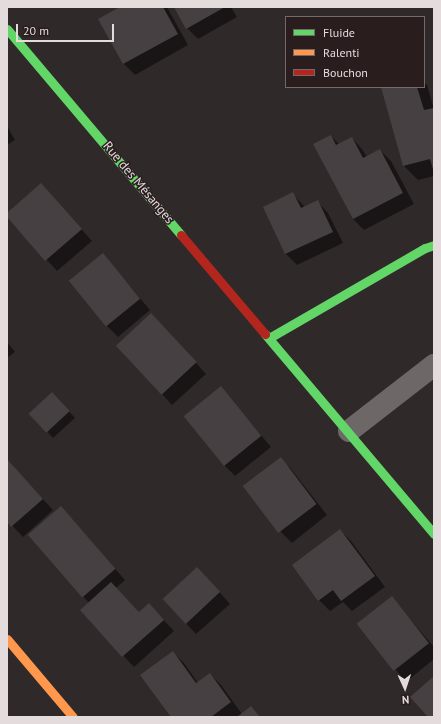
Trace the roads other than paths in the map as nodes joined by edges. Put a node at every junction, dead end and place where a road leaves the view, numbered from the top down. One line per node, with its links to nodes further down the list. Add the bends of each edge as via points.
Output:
1 (7, 29): 3 (street, Rue des Mésanges)
2 (434, 245): 3 (street)
3 (269, 338): 5 (street, Rue des Mésanges)
4 (434, 365): 5 (street)
5 (349, 431): 6 (street, Rue des Mésanges)
6 (434, 534)
7 (7, 639): 8 (street)
8 (73, 717)

